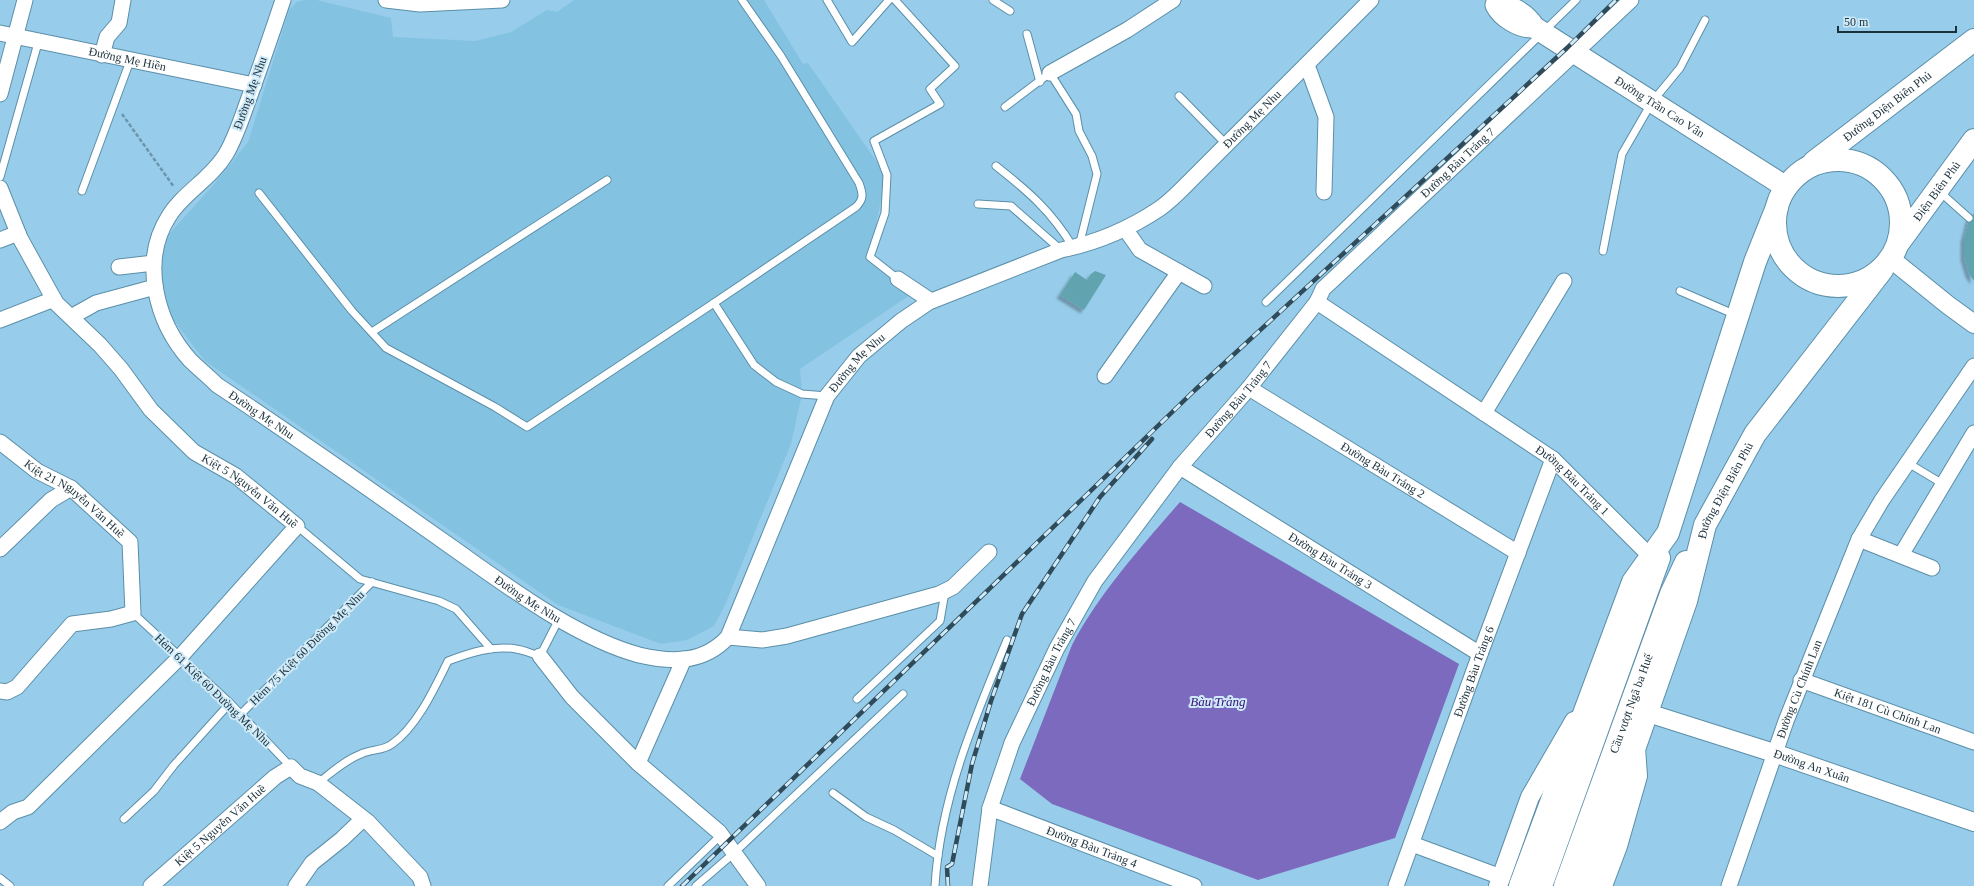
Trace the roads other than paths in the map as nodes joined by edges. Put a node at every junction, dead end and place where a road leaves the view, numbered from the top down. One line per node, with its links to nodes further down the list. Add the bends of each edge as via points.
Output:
1 (25, 0): 21 (street)
2 (123, 0): 25 (street, via 119,23 107,37)
3 (283, 0): 29 (street, Đường Mẹ Nhu)
4 (386, 0): 5 (street, via 420,4)
5 (502, 0)
6 (742, 0): 66 (lane, via 781,56 859,183 863,194 862,201 856,207)
7 (827, 0): 8 (lane, via 852,42)
8 (889, 0)
9 (895, 0): 57 (lane, via 955,66 930,89 940,104 874,141 887,175 885,213 870,257)
10 (993, 0): 16 (lane)
11 (1173, 0): 28 (street)
12 (1371, 0): 27 (street, Đường Mẹ Nhu)
13 (1576, 0): 18 (lane)
14 (1631, 0): 24 (street, Đường Bàu Trảng 7)
15 (1492, 2): 18 (main road, Đường Trần Cao Vân, via 1500,13 1526,27)
16 (1010, 11)
17 (1705, 20): 32 (lane, via 1680,68)
18 (1538, 30): 24 (main road, Đường Trần Cao Vân); 64 (lane)
19 (0, 33): 21 (street, Đường Mẹ Hiền)
20 (1027, 34): 28 (lane)
21 (15, 38): 23 (street, Đường Mẹ Hiền); 30 (street)
22 (1974, 40): 39 (main road, Đường Điện Biên Phủ)
23 (38, 42): 25 (street, Đường Mẹ Hiền); 37 (lane)
24 (1575, 52): 32 (main road, Đường Trần Cao Vân); 65 (street, Đường Bàu Trảng 7, via 1323,288)
25 (102, 55): 26 (street, Đường Mẹ Hiền)
26 (130, 61): 29 (street, Đường Mẹ Hiền); 42 (lane)
27 (1307, 65): 35 (street, Đường Mẹ Nhu); 43 (street, via 1326,117)
28 (1045, 77): 33 (lane); 51 (lane, via 1076,114 1079,131 1092,156 1097,174)
29 (254, 85): 54 (street, Đường Mẹ Nhu, via 226,154 169,216 154,253)
30 (0, 94)
31 (1179, 96): 35 (lane)
32 (1652, 102): 39 (main road, Đường Trần Cao Vân); 52 (lane, via 1622,154)
33 (1005, 107)
34 (1974, 140): 41 (main road, Điện Biên Phủ)
35 (1227, 145): 48 (street, Đường Mẹ Nhu, via 1160,208)
36 (996, 166): 51 (lane, via 1032,194 1060,226)
37 (0, 177)
38 (607, 180): 71 (lane)
39 (1793, 180): 46 (main road); 53 (main road, via 1818,163 1837,159 1858,162 1876,171 1890,185 1899,202 1902,222)
40 (0, 188): 49 (street, Kiệt 5 Nguyễn Văn Huề)
41 (1938, 190): 47 (lane); 53 (main road, Điện Biên Phủ)
42 (82, 191)
43 (1324, 192)
44 (259, 193): 71 (lane, via 352,311)
45 (978, 204): 51 (lane, via 1011,206)
46 (1777, 206): 53 (main road, via 1775,227 1779,247 1790,264 1805,278 1824,285 1845,286 1865,281); 67 (main road, via 1755,262)
47 (1969, 218)
48 (1126, 230): 51 (street, Đường Mẹ Nhu); 56 (street, via 1140,250)
49 (18, 233): 50 (street); 62 (street, Kiệt 5 Nguyễn Văn Huề)
50 (0, 240)
51 (1071, 248): 63 (street, Đường Mẹ Nhu)
52 (1603, 251)
53 (1891, 257): 70 (street); 84 (main road, Đường Điện Biên Phủ, via 1755,434)
54 (154, 263): 55 (street); 60 (street, Đường Mẹ Nhu)
55 (119, 267)
56 (1179, 272): 59 (street); 73 (street)
57 (898, 279): 63 (street)
58 (1564, 281): 76 (street)
59 (1204, 286)
60 (155, 287): 68 (street, via 96,303); 97 (street, Đường Mẹ Nhu, via 162,311 180,346 190,360 217,384 482,568)
61 (1680, 291): 67 (lane)
62 (54, 299): 68 (street, Kiệt 5 Nguyễn Văn Huề); 69 (street)
63 (931, 301): 75 (street, Đường Mẹ Nhu, via 901,320 859,356)
64 (1266, 302)
65 (1317, 302): 74 (street, Đường Bàu Trảng 7); 76 (street, Đường Bàu Trảng 1)
66 (714, 303): 71 (lane, via 527,427 386,348); 75 (lane, via 754,365 776,382 802,394)
67 (1738, 316): 86 (main road)
68 (71, 317): 85 (street, Kiệt 5 Nguyễn Văn Huề, via 122,369 151,410 194,452 236,476)
69 (0, 320)
70 (1973, 320)
71 (372, 332)
72 (1974, 366): 80 (street, Đường Cù Chính Lan)
73 (1105, 376)
74 (1249, 388): 81 (street, Đường Bàu Trảng 7); 90 (street, Đường Bàu Trảng 2)
75 (827, 396): 98 (street, Đường Mẹ Nhu)
76 (1484, 413): 79 (street, Đường Bàu Trảng 1)
77 (1974, 433): 82 (street)
78 (0, 442): 83 (street, Kiệt 21 Nguyễn Văn Huề, via 37,471)
79 (1553, 459): 90 (street, Đường Bàu Trảng 6); 92 (street, Đường Bàu Trảng 1)
80 (1908, 463): 82 (lane); 87 (street, Đường Cù Chính Lan)
81 (1180, 467): 101 (street, Đường Bàu Trảng 3); 120 (street, Đường Bàu Trảng 7, via 1095,581 1057,648 1012,744)
82 (1943, 484): 91 (street)
83 (71, 488): 88 (street, via 51,500); 96 (street, Kiệt 21 Nguyễn Văn Huề, via 130,542)
84 (1705, 525): 111 (main road, Đường Điện Biên Phủ, via 1686,601); 145 (main road, Cầu vượt Ngã ba Huế, via 1671,594)
85 (297, 526): 94 (lane, via 360,579); 102 (street, Kiệt 5 Nguyễn Văn Huề)
86 (1668, 533): 92 (main road); 144 (main road, Cầu vượt Ngã ba Huế)
87 (1859, 539): 91 (street); 105 (street, Đường Cù Chính Lan)
88 (0, 549)
89 (989, 552): 95 (street)
90 (1518, 552): 101 (street, Đường Bàu Trảng 6)
91 (1901, 555): 93 (street)
92 (1651, 557): 106 (main road, via 1633,582)
93 (1932, 568)
94 (372, 582): 100 (lane, via 439,601 456,609); 112 (lane, Hẻm 75 Kiệt 60 Đường Mẹ Nhu)
95 (946, 591): 98 (street, via 787,636 762,640); 109 (lane, via 940,621)
96 (133, 614): 102 (lane, Hẻm 61 Kiệt 60 Đường Mẹ Nhu); 107 (street, via 72,624)
97 (559, 618): 103 (lane); 104 (street, Đường Mẹ Nhu, via 628,651 658,658)
98 (728, 637): 104 (street, Đường Mẹ Nhu, via 712,652 697,658)
99 (1007, 640): 128 (lane, via 978,709 953,781)
100 (491, 649): 103 (lane, via 517,649); 118 (lane, via 448,661 426,704 396,741 384,748 361,754)
101 (1480, 654): 126 (street, Đường Bàu Trảng 6)
102 (181, 656): 110 (lane, Hẻm 61 Kiệt 60 Đường Mẹ Nhu); 123 (street, Kiệt 5 Nguyễn Văn Huề, via 28,807 13,812)
103 (540, 656): 116 (street, via 572,697)
104 (684, 659): 116 (street)
105 (1801, 680): 113 (street, Kiệt 181 Cù Chính Lan); 115 (street, Đường Cù Chính Lan)
106 (1594, 686): 130 (street, via 1530,797); 143 (main road)
107 (8, 690)
108 (903, 694): 127 (lane)
109 (857, 699)
110 (230, 703): 112 (lane, Hẻm 61 Kiệt 60 Đường Mẹ Nhu); 121 (lane, via 154,791)
111 (1648, 713): 114 (main road, Đường Điện Biên Phủ); 115 (street, Đường An Xuân)
112 (241, 714): 117 (lane, Hẻm 61 Kiệt 60 Đường Mẹ Nhu)
113 (1974, 742)
114 (1636, 748): 146 (main road, Cầu vượt Ngã ba Huế); 147 (street, via 1638,776)
115 (1774, 753): 124 (street, Đường An Xuân); 131 (street, Đường Cù Chính Lan)
116 (638, 764): 125 (street)
117 (291, 767): 118 (street, via 300,776); 133 (street, Kiệt 5 Nguyễn Văn Huề, via 275,777)
118 (318, 783): 122 (street)
119 (833, 793): 128 (lane, via 866,817)
120 (990, 808): 140 (street, Đường Bàu Trảng 7); 141 (street, Đường Bàu Trảng 4)
121 (124, 819)
122 (363, 819): 134 (street, via 312,863); 135 (street, via 393,846 420,876)
123 (0, 822)
124 (1974, 822)
125 (721, 835): 127 (street); 136 (lane)
126 (1412, 844): 130 (street); 142 (street, Đường Bàu Trảng 6)
127 (734, 852): 137 (lane); 138 (street)
128 (938, 856): 139 (lane)
129 (0, 878): 132 (lane)
130 (1499, 881)
131 (1733, 885)
132 (10, 886)
133 (151, 886)
134 (296, 886)
135 (423, 886)
136 (668, 886)
137 (696, 886)
138 (758, 886)
139 (936, 886)
140 (980, 886)
141 (1194, 886)
142 (1396, 886)
143 (1520, 886)
144 (1541, 886)
145 (1565, 886)
146 (1586, 886)
147 (1604, 886)

